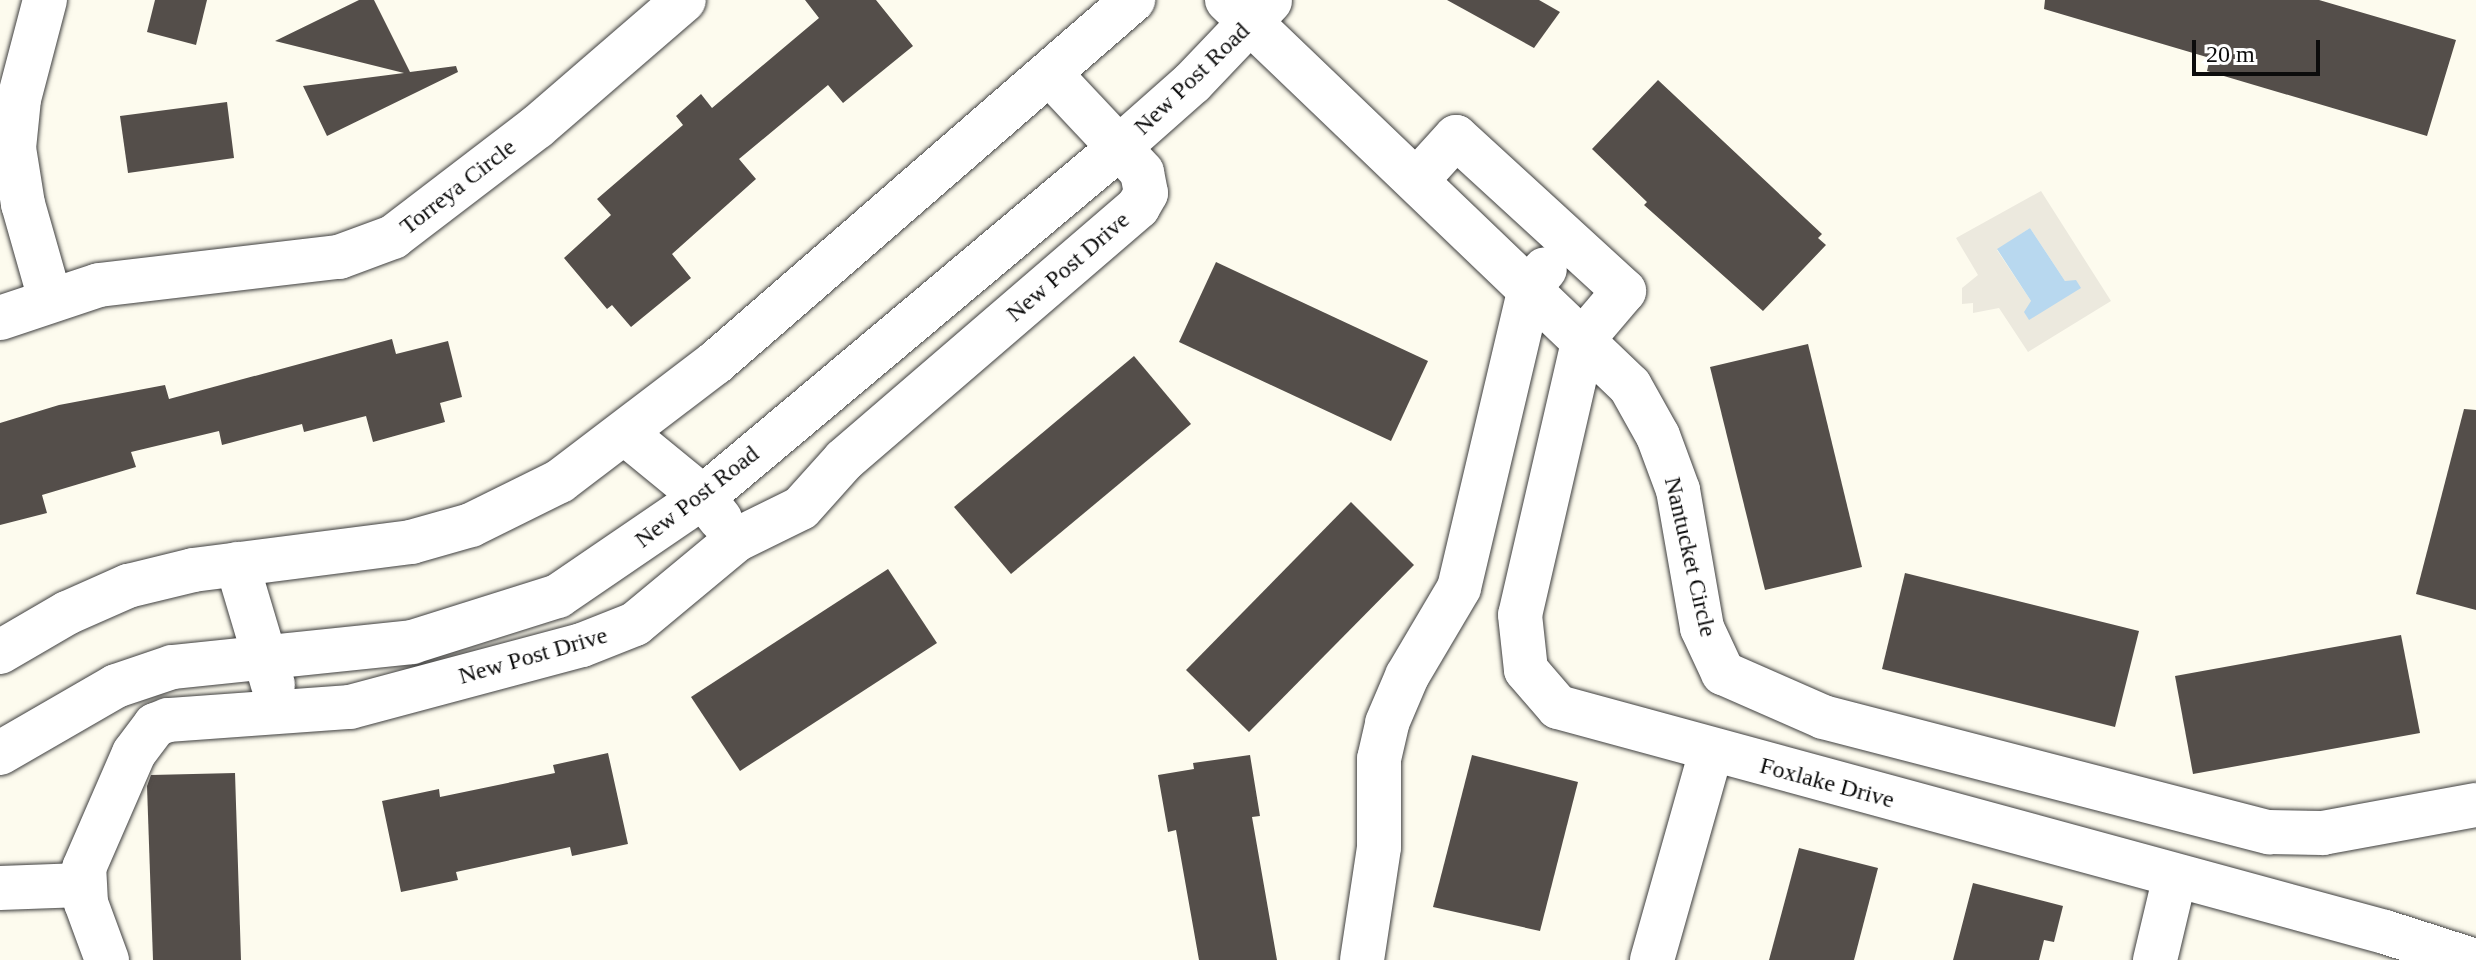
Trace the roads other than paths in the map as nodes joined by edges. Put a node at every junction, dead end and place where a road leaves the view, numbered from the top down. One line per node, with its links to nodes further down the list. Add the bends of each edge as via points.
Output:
1 (45, 0): 10 (street, via 19,99 14,148 23,204)
2 (684, 0): 10 (street, Torreya Circle, via 537,127 393,237 339,257 148,277)
3 (1133, 0): 5 (street)
4 (1250, 7): 6 (street, New Post Road); 7 (street, Nantucket Circle)
5 (1050, 74): 6 (street); 13 (street)
6 (1122, 145): 14 (street, New Post Road); 15 (street, New Post Drive, via 1146,183 1138,207 844,460 801,508)
7 (1417, 180): 8 (street, via 1456,137); 9 (street, Nantucket Circle)
8 (1568, 239): 9 (street); 12 (street, via 1624,291)
9 (1530, 287): 12 (street, Nantucket Circle); 28 (street, via 1459,588 1407,676 1387,723 1379,759 1379,847)
10 (50, 299): 11 (street, Torreya Circle)
11 (0, 318)
12 (1584, 338): 20 (street, Foxlake Drive, via 1520,615 1526,670 1558,707); 22 (street, Nantucket Circle, via 1630,386 1658,436 1678,490 1702,628 1723,673 1772,699 1823,717 2269,832 2323,833)
13 (626, 434): 14 (street); 16 (street, via 560,481 471,525 411,542)
14 (703, 497): 15 (street); 18 (street, New Post Road, via 558,596 514,614 412,642)
15 (736, 540): 19 (street, New Post Drive, via 635,624 582,645 350,707)
16 (237, 564): 17 (street, via 128,586); 18 (street)
17 (0, 652)
18 (268, 656): 19 (street); 21 (street, New Post Road, via 172,667 116,686)
19 (277, 711): 24 (street, New Post Drive, via 155,725 134,753)
20 (1711, 751): 23 (street, Foxlake Drive); 29 (street)
21 (0, 753)
22 (2476, 805)
23 (2175, 876): 26 (street, Foxlake Drive); 30 (street)
24 (82, 885): 25 (street); 27 (street)
25 (0, 888)
26 (2467, 959)
27 (107, 960)
28 (1362, 960)
29 (1652, 960)
30 (2155, 960)

